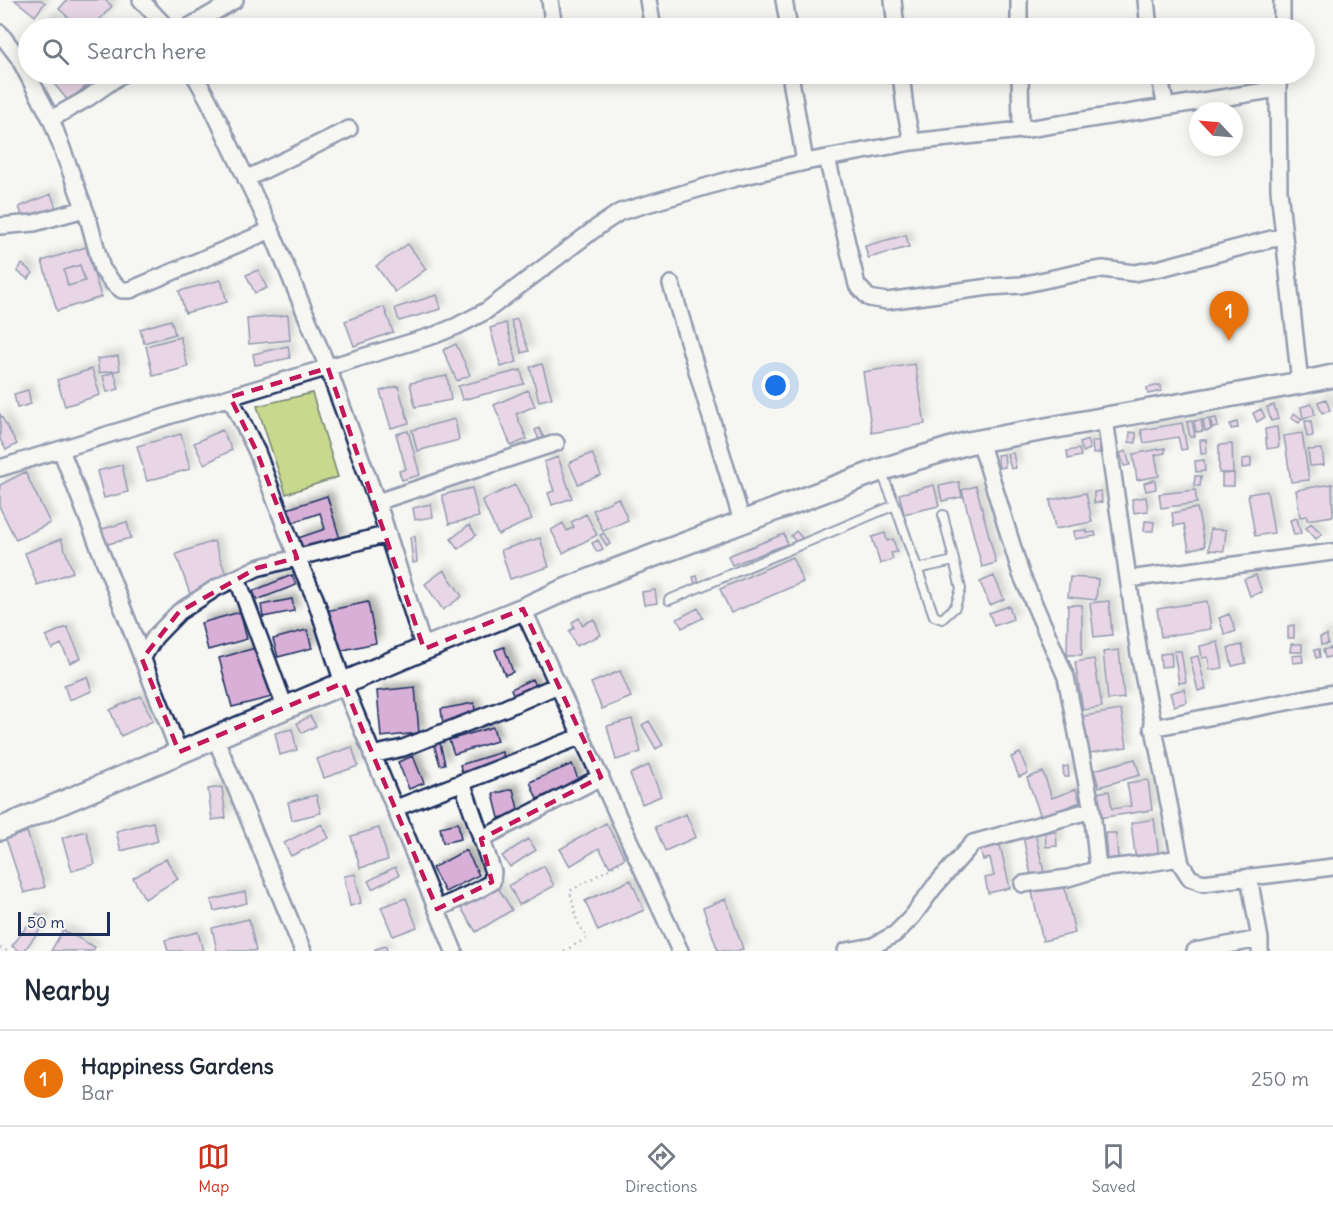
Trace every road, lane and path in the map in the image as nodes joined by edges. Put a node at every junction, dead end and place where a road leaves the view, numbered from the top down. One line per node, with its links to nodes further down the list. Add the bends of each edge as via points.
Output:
1 (141, 0): 10 (street)
2 (235, 0): 11 (street)
3 (550, 0): 12 (street)
4 (648, 0): 13 (street)
5 (784, 0): 14 (street)
6 (893, 0): 15 (street)
7 (1019, 0): 16 (street)
8 (1146, 0): 17 (street)
9 (1282, 0): 18 (street)
10 (157, 18)
11 (204, 18)
12 (553, 18)
13 (651, 18)
14 (787, 18)
15 (895, 18)
16 (1019, 18)
17 (1148, 18)
18 (1282, 18)
19 (0, 33): 20 (street)
20 (18, 56)
21 (33, 84): 31 (street)
22 (108, 84): 31 (street)
23 (200, 84): 37 (street)
24 (792, 84): 36 (street)
25 (902, 84): 34 (street)
26 (1020, 84): 33 (street)
27 (1160, 84): 30 (street)
28 (1278, 84): 29 (street)
29 (1278, 89): 30 (street); 41 (street)
30 (1166, 107): 33 (street)
31 (51, 119): 38 (street)
32 (349, 129): 37 (street)
33 (1021, 130): 34 (street)
34 (912, 142): 35 (street)
35 (827, 158): 36 (street); 41 (street, via 857,285 869,298 887,301 1021,285 1103,269 1134,273)
36 (805, 162): 43 (street, via 620,212 486,311 435,335)
37 (246, 179): 40 (street)
38 (84, 209): 39 (street, via 34,223); 40 (street, via 102,268 113,283 130,291)
39 (0, 226)
40 (271, 230): 43 (street)
41 (1283, 236): 45 (street)
42 (671, 284): 56 (street)
43 (328, 368): 46 (street); 53 (street)
44 (1333, 376): 45 (street)
45 (1300, 383): 47 (street)
46 (230, 397): 50 (street); 59 (street, via 257,452)
47 (1105, 419): 48 (street); 63 (street)
48 (980, 441): 52 (street); 80 (street, via 1021,574 1066,677)
49 (556, 443): 53 (street)
50 (61, 450): 51 (street); 67 (street)
51 (0, 468)
52 (880, 470): 54 (lane); 56 (street)
53 (377, 502): 57 (street)
54 (895, 505): 61 (lane); 64 (lane)
55 (943, 515): 60 (lane)
56 (742, 521): 65 (street, via 602,574)
57 (388, 534): 59 (street); 66 (street)
58 (1333, 552): 63 (street)
59 (297, 558): 62 (street, via 257,568); 68 (street, via 315,598)
60 (954, 561): 61 (lane); 61 (lane, via 961,589 955,607 942,619 934,616)
61 (917, 569)
62 (237, 578): 67 (street, via 179,612 155,637); 71 (street)
63 (1128, 579): 72 (street)
64 (669, 600)
65 (523, 609): 66 (street); 69 (street)
66 (424, 649): 68 (street)
67 (142, 659): 75 (street)
68 (343, 683): 71 (street); 76 (street)
69 (558, 685): 73 (street); 76 (street, via 403,748)
70 (1333, 693): 72 (street)
71 (285, 708): 74 (street)
72 (1152, 728): 84 (street)
73 (582, 736): 77 (street); 78 (street)
74 (215, 737): 75 (street); 93 (street)
75 (179, 752): 81 (street)
76 (372, 755): 79 (street)
77 (601, 777): 82 (street); 83 (street)
78 (462, 783): 79 (street); 82 (street)
79 (396, 808): 89 (street)
80 (1092, 810): 86 (street); 97 (street, via 973,843 895,934 873,946)
81 (0, 829)
82 (482, 839): 89 (street, via 493,872 492,882)
83 (636, 854): 95 (path, via 570,891 577,921 588,938); 96 (street)
84 (1179, 858): 86 (street); 87 (street, via 1190,878 1203,883)
85 (1333, 867): 87 (street)
86 (1098, 869): 88 (street)
87 (1249, 877): 90 (street)
88 (1023, 884)
89 (437, 909): 94 (street)
90 (1260, 945): 98 (street)
91 (0, 948): 92 (path)
92 (7, 951)
93 (303, 951)
94 (454, 951)
95 (564, 951)
96 (680, 951)
97 (846, 951)
98 (1195, 951)

